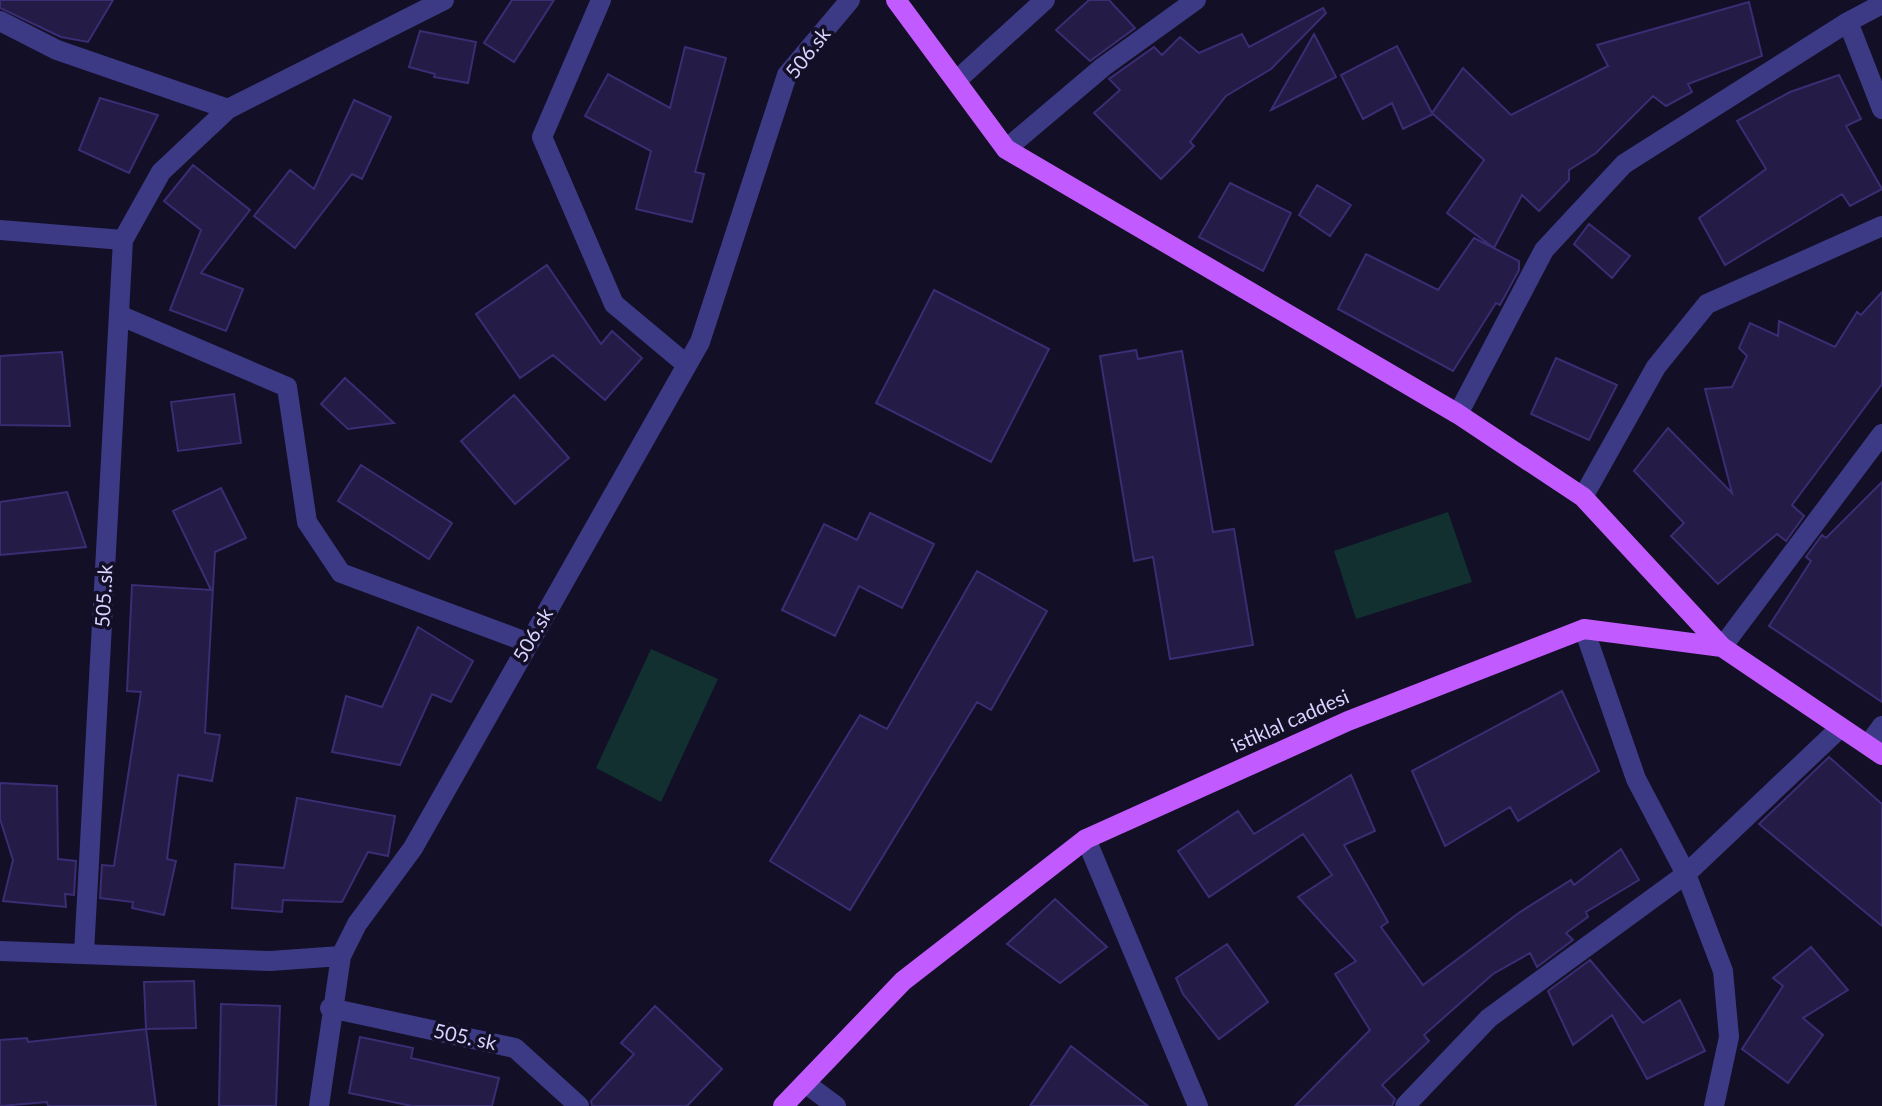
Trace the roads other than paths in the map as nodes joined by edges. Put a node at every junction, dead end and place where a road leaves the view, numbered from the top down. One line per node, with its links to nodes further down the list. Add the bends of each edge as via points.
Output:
1 (444, 0): 12 (street)
2 (601, 0): 19 (street, via 542,137 614,304)
3 (850, 0): 19 (street, 506.sk, via 787,75 700,342)
4 (896, 0): 8 (main road)
5 (1045, 0): 11 (street)
6 (1196, 0): 14 (street, via 1103,67)
7 (1882, 4): 10 (street)
8 (913, 10): 11 (main road)
9 (0, 21): 12 (street, via 57,50)
10 (1848, 22): 13 (street); 20 (street, via 1624,164 1544,250)
11 (956, 81): 14 (main road)
12 (228, 109): 17 (street, via 161,172)
13 (1882, 109)
14 (1006, 149): 20 (main road)
15 (1882, 226): 22 (street, via 1707,304 1656,367)
16 (0, 230): 17 (street)
17 (123, 240): 18 (street, 505..sk)
18 (119, 315): 24 (street, via 287,387 307,522 341,573); 32 (street, 505..sk)
19 (687, 365): 24 (street, 506.sk)
20 (1458, 414): 22 (main road)
21 (1882, 434): 25 (street)
22 (1583, 497): 25 (main road)
23 (1584, 629): 25 (main road, istiklal caddesi); 29 (main road, istiklal caddesi, via 1348,721); 30 (street, via 1636,779)
24 (529, 643): 33 (street, 506.sk, via 413,848 357,924)
25 (1722, 647): 27 (main road, istiklal caddesi)
26 (1882, 726): 28 (street)
27 (1840, 728): 28 (main road, istiklal caddesi); 30 (street)
28 (1875, 750)
29 (1086, 839): 35 (main road, istiklal caddesi, via 903,981); 40 (street)
30 (1686, 874): 41 (street, via 1489,1018); 42 (street, via 1723,971 1729,1037)
31 (0, 951): 32 (street)
32 (84, 953): 33 (street, via 270,961)
33 (341, 956): 34 (street, 506.sk)
34 (330, 1008): 36 (street, 506.sk); 37 (street, 505. sk, via 515,1048)
35 (805, 1083): 38 (main road, istiklal caddesi); 39 (street)
36 (319, 1106)
37 (579, 1106)
38 (783, 1106)
39 (836, 1106)
40 (1198, 1106)
41 (1405, 1106)
42 (1714, 1106)

